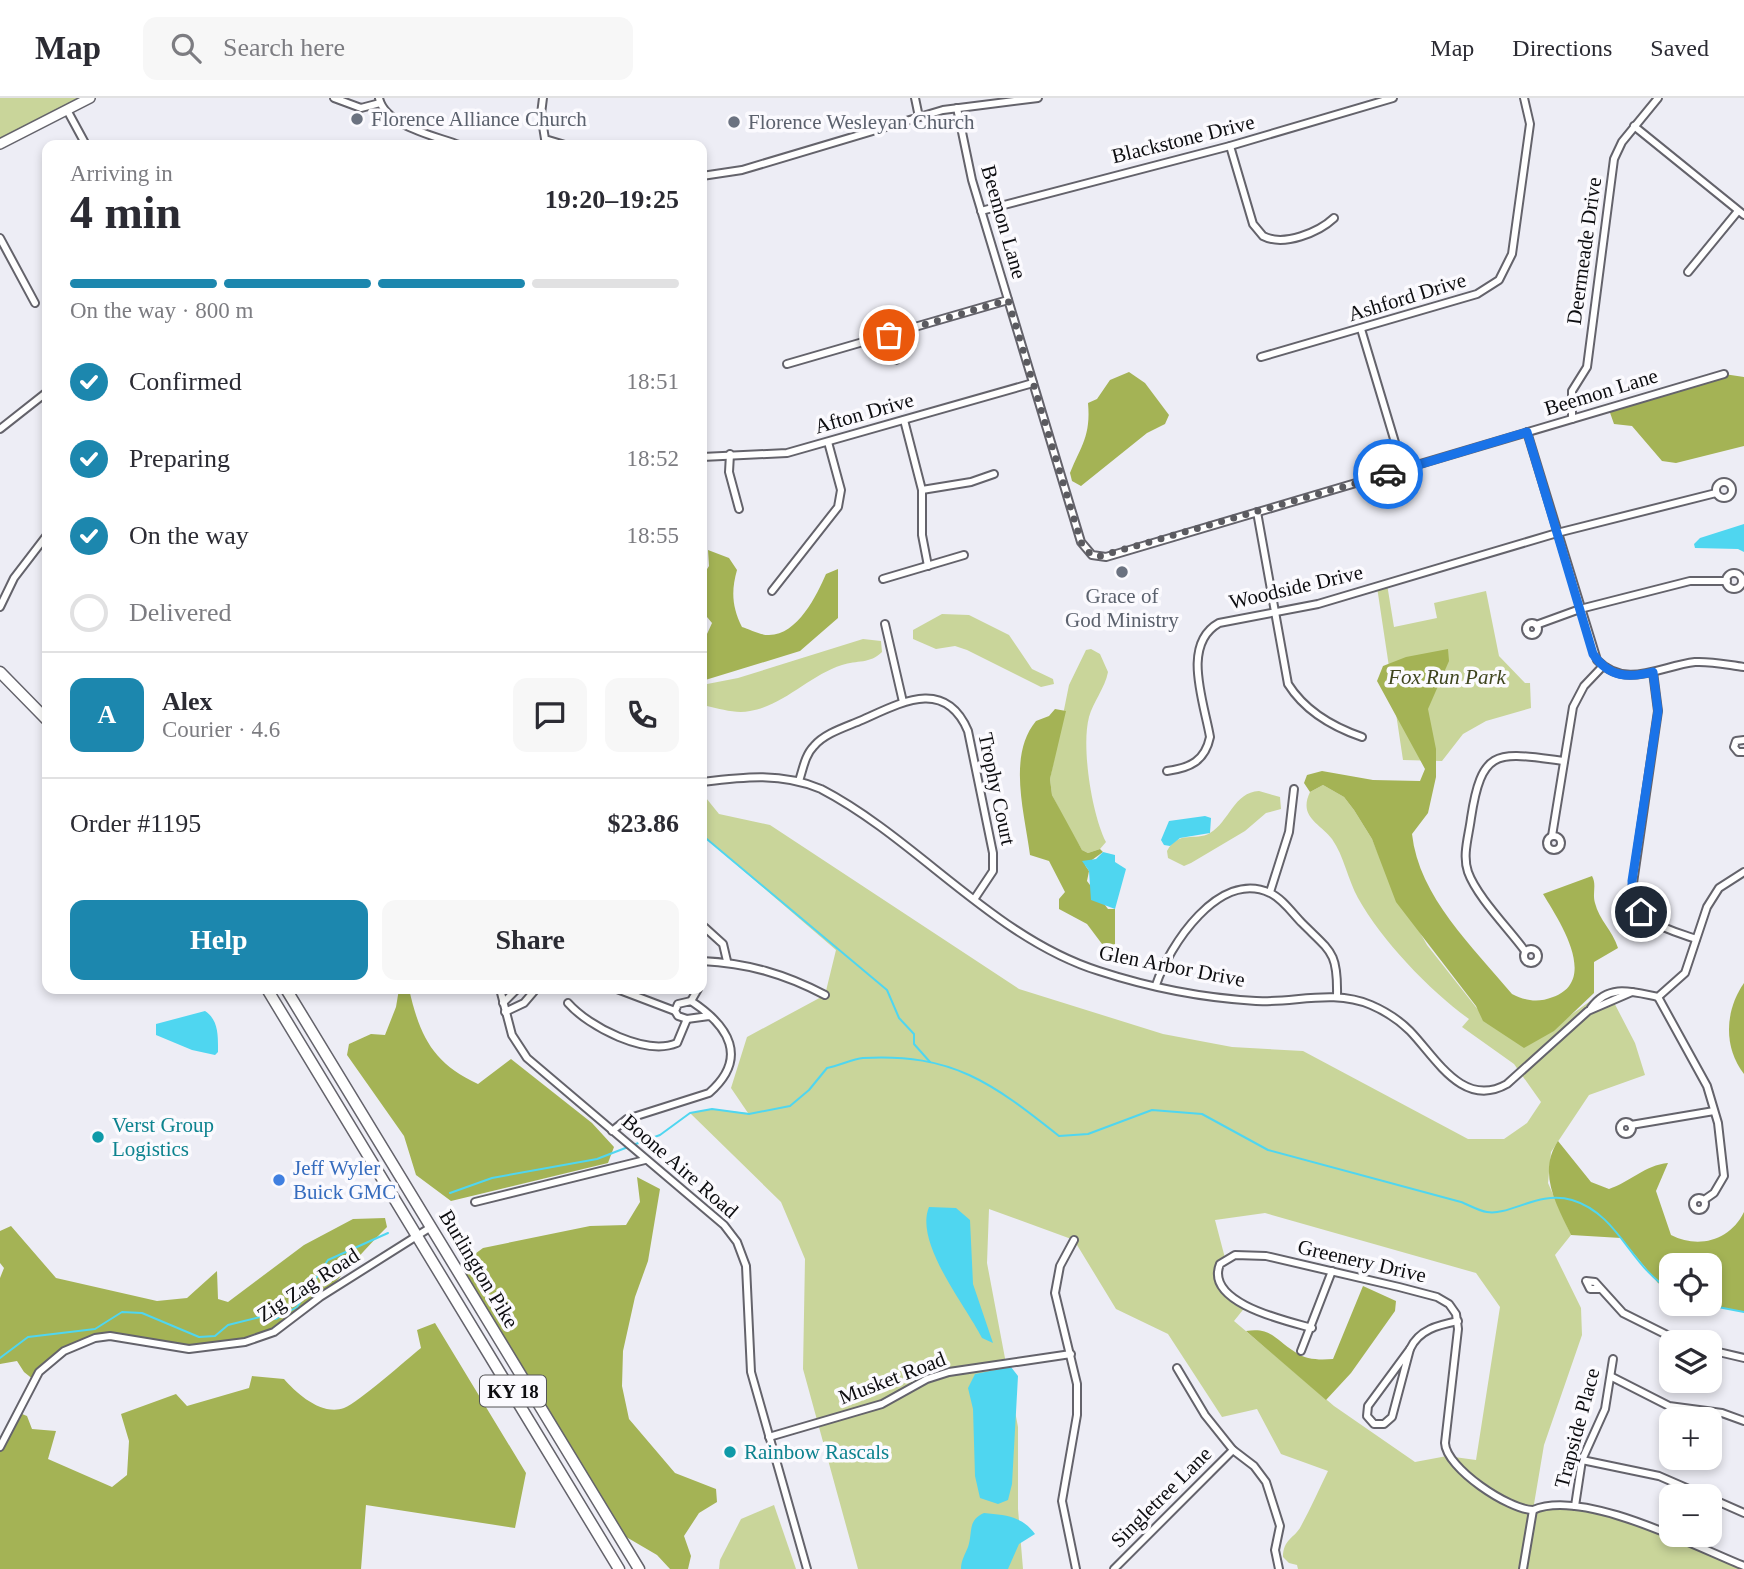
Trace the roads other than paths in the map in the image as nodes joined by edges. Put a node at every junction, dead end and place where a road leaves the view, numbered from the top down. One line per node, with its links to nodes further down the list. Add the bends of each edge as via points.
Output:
1 (90, 98): 11 (main road)
2 (334, 98): 9 (street, via 361,108)
3 (543, 98): 16 (street, via 541,114)
4 (915, 98): 12 (street)
5 (1038, 98): 10 (street)
6 (1393, 98): 18 (street, Blackstone Drive)
7 (1524, 98): 27 (street, Ashford Drive, via 1530,124 1512,254 1503,275 1477,294)
8 (1658, 98): 13 (street, Deermeade Drive)
9 (379, 101): 15 (street, via 400,122)
10 (957, 108): 12 (street); 20 (street, Beemon Lane)
11 (67, 110): 14 (street); 17 (main road)
12 (919, 117): 19 (street, via 742,170)
13 (1634, 127): 21 (street); 35 (street, Deermeade Drive, via 1614,159 1587,367 1572,391)
14 (83, 140)
15 (446, 140)
16 (548, 140)
17 (0, 144)
18 (1230, 146): 20 (street, Blackstone Drive); 22 (street, via 1253,224 1263,236 1284,240 1325,226)
19 (707, 175)
20 (981, 211): 25 (street, Beemon Lane)
21 (1741, 213): 24 (street)
22 (1334, 218)
23 (0, 238): 26 (street)
24 (1688, 272)
25 (1008, 300): 28 (street); 33 (street, Beemon Lane)
26 (36, 303)
27 (1361, 329): 29 (street, Ashford Drive); 42 (street)
28 (889, 335): 30 (street); 31 (street)
29 (1261, 357)
30 (895, 360)
31 (787, 364)
32 (1724, 374): 35 (street, Beemon Lane)
33 (1033, 383): 36 (street, Afton Drive); 47 (street, Beemon Lane, via 1081,542 1092,555 1106,556)
34 (42, 396): 37 (street)
35 (1572, 419): 38 (street, Beemon Lane)
36 (904, 420): 39 (street, Afton Drive); 44 (street)
37 (0, 429)
38 (1527, 432): 42 (street, Beemon Lane); 48 (street)
39 (828, 442): 40 (street, Afton Drive, via 774,455); 54 (street, via 841,490 838,507)
40 (730, 454): 41 (street, Afton Drive); 46 (street, via 729,472)
41 (707, 456)
42 (1403, 469): 47 (street, Beemon Lane)
43 (994, 474): 44 (street)
44 (922, 490): 51 (street, via 922,535)
45 (1716, 493): 48 (street, Woodside Drive)
46 (739, 509)
47 (1257, 512): 57 (street)
48 (1557, 533): 56 (street); 57 (street, Woodside Drive, via 1318,604)
49 (42, 542): 55 (street, via 14,578)
50 (964, 555): 51 (street)
51 (928, 566): 52 (street)
52 (883, 579)
53 (1727, 581): 56 (street, via 1690,581)
54 (772, 591)
55 (0, 607)
56 (1580, 609): 59 (street); 60 (street, via 1593,654)
57 (1274, 612): 66 (street, via 1285,678 1292,690 1331,725); 70 (street, Woodside Drive, via 1219,623 1203,637 1197,657 1208,746 1193,765)
58 (885, 624): 64 (street)
59 (1536, 625)
60 (1603, 666): 63 (street, via 1628,677); 69 (street, via 1584,686 1573,707)
61 (1744, 667): 63 (street, via 1702,662)
62 (0, 672): 65 (main road)
63 (1653, 672): 79 (street, via 1658,711 1632,890 1646,918)
64 (903, 702): 71 (street, Trophy Court, via 818,741); 77 (street, Trophy Court, via 923,697 941,701 957,713 968,731 994,858 990,877)
65 (42, 715)
66 (1362, 737)
67 (1744, 739): 68 (street, via 1734,747)
68 (1744, 752)
69 (1564, 761): 74 (street); 80 (street, via 1500,757 1484,769 1475,791 1466,852 1468,871)
70 (1167, 771)
71 (799, 781): 72 (street, Glen Arbor Drive, via 762,776); 77 (street, Glen Arbor Drive, via 840,800)
72 (707, 782)
73 (1294, 789): 76 (street, via 1289,832)
74 (1552, 836)
75 (1744, 873): 79 (street, via 1719,888)
76 (1270, 892): 83 (street, via 1241,889 1195,917 1177,939); 92 (street, via 1333,955)
77 (975, 898): 83 (street, Glen Arbor Drive, via 1062,957)
78 (707, 930): 81 (street, via 723,944)
79 (1696, 939): 93 (street, via 1685,973)
80 (1525, 951)
81 (727, 961): 82 (street); 91 (street, via 771,970)
82 (707, 963)
83 (1156, 985): 92 (street, Glen Arbor Drive, via 1256,1001)
84 (270, 994): 108 (main road, Burlington Pike / KY 18)
85 (289, 994): 107 (main road, Burlington Pike / KY 18)
86 (500, 994): 95 (street, Boone Aire Road)
87 (512, 994): 95 (street)
88 (532, 994): 98 (street)
89 (630, 994): 97 (street)
90 (695, 994): 94 (street)
91 (825, 995)
92 (1336, 996): 93 (street, Glen Arbor Drive, via 1385,1012 1410,1031 1455,1080 1484,1091 1511,1080 1606,993 1622,990)
93 (1658, 996): 101 (street, via 1707,1086)
94 (691, 1001): 97 (street, via 678,1003); 99 (street)
95 (503, 1003): 98 (street, Boone Aire Road)
96 (568, 1003): 100 (street, via 596,1027 628,1040 666,1047 677,1043)
97 (675, 1011): 100 (street)
98 (505, 1013): 103 (street, Boone Aire Road, via 527,1058)
99 (709, 1016): 100 (street); 103 (street, via 727,1033 731,1047 730,1064 719,1084 709,1093 627,1119)
100 (687, 1019)
101 (1714, 1111): 102 (street); 105 (street, via 1725,1166 1720,1185)
102 (1631, 1125)
103 (612, 1132): 104 (street, Boone Aire Road)
104 (645, 1160): 106 (street); 124 (street, Boone Aire Road, via 724,1225 743,1252 748,1279 748,1356)
105 (1704, 1200)
106 (475, 1202)
107 (431, 1227): 108 (street, Zig Zag Road); 134 (main road, Burlington Pike / KY 18)
108 (418, 1236): 125 (street, Zig Zag Road, via 320,1297 274,1332 245,1342 189,1349 110,1336 79,1344 39,1372); 135 (main road, Burlington Pike / KY 18)
109 (1074, 1240): 118 (street, via 1060,1266 1055,1293)
110 (1332, 1271): 112 (street, Greenery Drive, via 1437,1297 1453,1309); 113 (street); 113 (street, Greenery Drive, via 1251,1254 1229,1256 1218,1268 1221,1286 1246,1306)
111 (1601, 1289): 114 (street, via 1623,1313)
112 (1458, 1321): 115 (street, via 1428,1329); 131 (street, via 1447,1456 1506,1503)
113 (1312, 1328): 116 (street)
114 (1659, 1331)
115 (1410, 1349): 115 (street, via 1392,1417 1384,1424 1374,1423 1367,1416 1368,1406)
116 (1301, 1351)
117 (1722, 1352): 119 (street)
118 (1071, 1354): 124 (street, Musket Road, via 948,1372 882,1404); 137 (street, via 1077,1415 1062,1501)
119 (1744, 1357)
120 (1613, 1359): 122 (street, Trapside Place)
121 (1177, 1368): 126 (street, via 1197,1405)
122 (1612, 1377): 123 (street, via 1669,1406 1722,1413); 127 (street, Trapside Place, via 1605,1409)
123 (1744, 1421)
124 (769, 1437): 136 (street, Boone Aire Road)
125 (1, 1443)
126 (1233, 1450): 138 (street, Singletree Lane); 139 (street, via 1254,1466 1273,1497 1280,1526 1275,1550)
127 (1582, 1460): 128 (street); 130 (street, Trapside Place)
128 (1677, 1484)
129 (1722, 1504): 132 (street)
130 (1575, 1506): 131 (street, via 1547,1504); 133 (street, via 1611,1513)
131 (1533, 1510): 140 (street)
132 (1744, 1513)
133 (1744, 1566)
134 (636, 1568)
135 (619, 1569)
136 (807, 1569)
137 (1076, 1569)
138 (1114, 1569)
139 (1279, 1569)
140 (1523, 1569)

